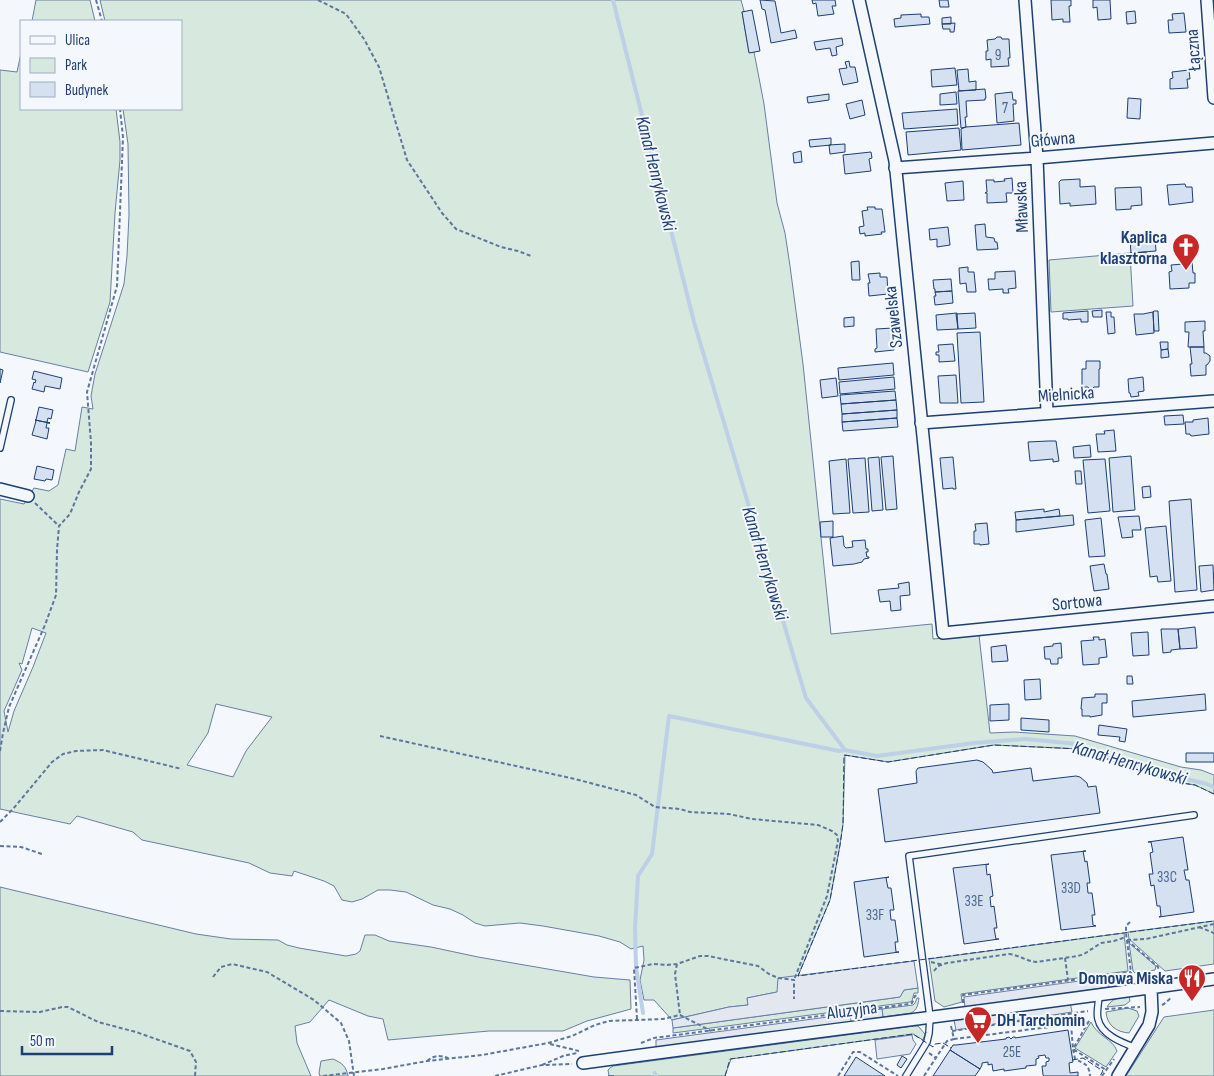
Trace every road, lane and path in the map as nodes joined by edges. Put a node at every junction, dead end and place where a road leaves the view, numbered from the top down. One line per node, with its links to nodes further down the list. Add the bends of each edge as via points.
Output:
1 (96, 0): 6 (path)
2 (318, 0): 12 (path, via 346,14 364,39 379,67 407,160 442,213 456,229)
3 (859, 0): 11 (street, Szawelska)
4 (1025, 0): 10 (street, Mławska)
5 (1207, 0): 7 (street, Łączna)
6 (102, 20)
7 (1214, 98)
8 (120, 110): 20 (path, via 123,145 117,286 87,392 91,469 70,514)
9 (1214, 143): 10 (street, Główna)
10 (1037, 158): 11 (street, Główna); 15 (street, Mławska)
11 (895, 168): 16 (street, Szawelska)
12 (531, 256)
13 (11, 400): 17 (lane)
14 (1214, 401): 15 (street, Mielnicka)
15 (1047, 413): 16 (street, Mielnicka)
16 (921, 424): 22 (street, Szawelska)
17 (0, 448)
18 (0, 489): 19 (street)
19 (28, 496): 20 (path)
20 (59, 526): 24 (path, via 56,595 9,706)
21 (1214, 606): 22 (street, Sortowa)
22 (943, 633)
23 (380, 736): 45 (path, via 636,795 655,807 818,825 832,831 838,841 827,896)
24 (0, 751)
25 (182, 769): 27 (path, via 103,750 76,750 52,762)
26 (1194, 815): 59 (lane, via 909,856)
27 (0, 822)
28 (0, 846): 29 (path, via 21,847)
29 (42, 854)
30 (1130, 922): 34 (path, via 1126,926)
31 (1214, 924): 32 (path)
32 (1199, 927): 33 (path); 34 (path, via 1146,939)
33 (1214, 933)
34 (1127, 938): 35 (path, via 1101,943 1084,954); 40 (path); 41 (path, via 1158,967)
35 (1065, 958): 37 (path, via 1036,962 1009,954); 46 (path)
36 (677, 964): 45 (path, via 708,956 758,966 778,978); 57 (path, via 675,974); 61 (path, via 634,968)
37 (942, 964): 38 (path, via 928,960); 39 (path)
38 (929, 968)
39 (932, 972)
40 (1131, 972): 43 (path); 46 (path)
41 (1160, 975)
42 (213, 977): 81 (path, via 221,967 232,964 267,972 314,1000 341,1024 349,1041)
43 (1132, 979)
44 (1214, 979): 47 (street, Aluzyjna)
45 (794, 980): 51 (path)
46 (1068, 981): 52 (path, via 962,995)
47 (1151, 988): 49 (street, Aluzyjna); 53 (street)
48 (920, 995): 67 (path, via 909,1004)
49 (1100, 995): 54 (lane); 59 (street, Aluzyjna)
50 (1171, 997): 53 (path, via 1164,1004)
51 (794, 999)
52 (964, 1005)
53 (1152, 1006): 54 (path); 72 (street, via 1149,1025)
54 (1098, 1010): 56 (path); 72 (lane, via 1101,1026 1109,1035)
55 (0, 1011): 82 (path, via 40,1012 68,1007 98,1022 190,1051 196,1062)
56 (1088, 1012): 58 (path); 63 (path)
57 (680, 1015): 61 (path); 67 (path)
58 (1063, 1015): 60 (path); 64 (path)
59 (930, 1018): 74 (lane, via 927,1042); 78 (street, Aluzyjna)
60 (1038, 1019): 66 (path); 68 (path)
61 (638, 1020): 70 (path, via 609,1021)
62 (950, 1021): 68 (path)
63 (1089, 1022): 65 (path); 73 (path)
64 (1064, 1024): 65 (path); 66 (path)
65 (1071, 1024): 73 (path)
66 (1040, 1028): 69 (path)
67 (711, 1030): 71 (path, via 654,1038)
68 (952, 1031): 69 (path)
69 (954, 1039): 76 (path, via 947,1041)
70 (548, 1043): 75 (path); 79 (path, via 581,1052)
71 (635, 1045)
72 (1136, 1048): 90 (street)
73 (1073, 1049): 80 (path); 89 (path, via 1075,1059 1090,1069)
74 (920, 1052): 76 (path); 87 (lane)
75 (448, 1058): 77 (path); 77 (path, via 434,1056)
76 (936, 1058): 88 (path)
77 (427, 1061): 81 (path)
78 (584, 1063): 79 (path)
79 (542, 1065): 84 (path)
80 (1106, 1070)
81 (353, 1074): 83 (path)
82 (195, 1076)
83 (323, 1076)
84 (495, 1076)
85 (838, 1076): 86 (path, via 853,1052 860,1052)
86 (898, 1076)
87 (906, 1076)
88 (924, 1076)
89 (1090, 1076)
90 (1118, 1076)

